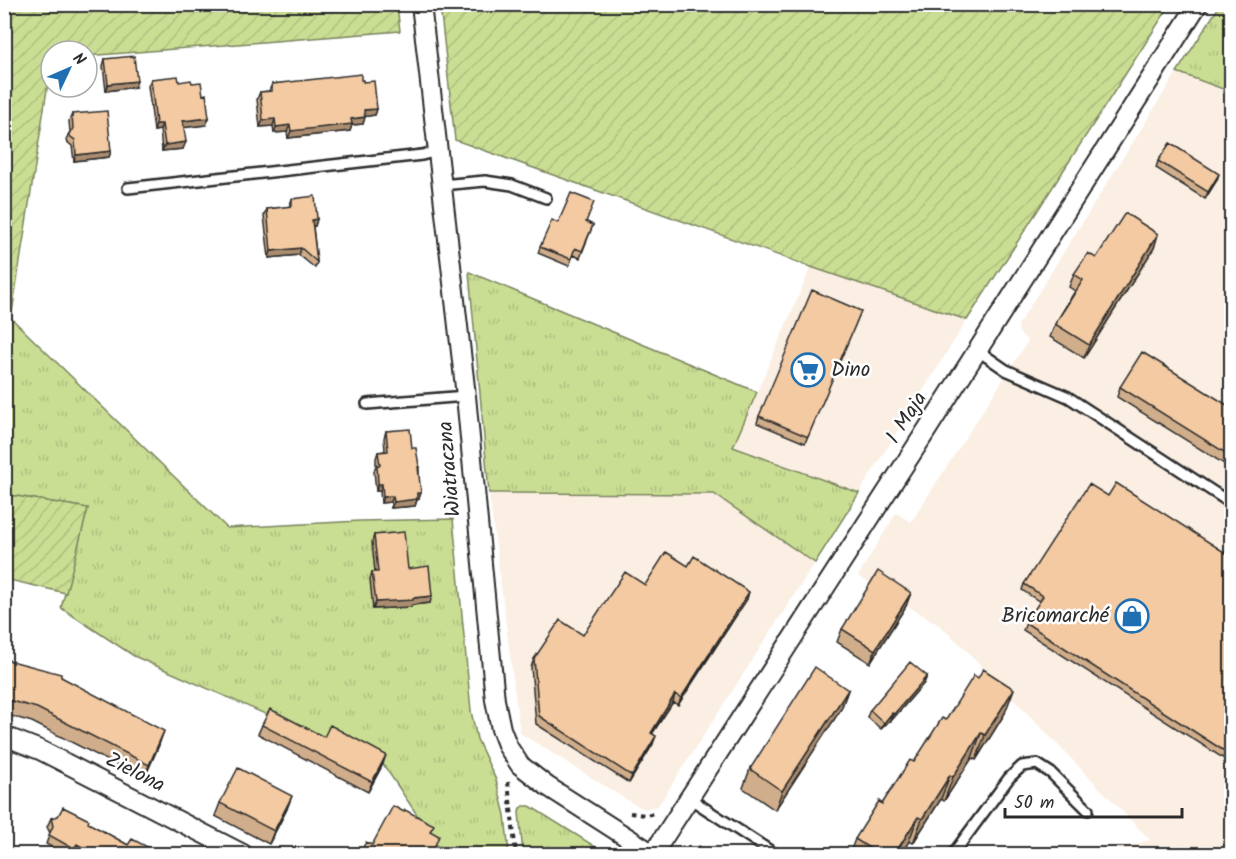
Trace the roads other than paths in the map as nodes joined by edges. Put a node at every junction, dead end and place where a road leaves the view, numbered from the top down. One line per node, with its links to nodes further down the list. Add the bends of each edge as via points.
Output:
1 (420, 4): 3 (street, Wiatraczna)
2 (1198, 4): 7 (street, 1 Maja)
3 (438, 151): 4 (street, Wiatraczna); 5 (lane)
4 (441, 185): 6 (lane, via 485,181 512,185); 8 (street, Wiatraczna)
5 (128, 188)
6 (546, 198)
7 (977, 350): 10 (lane, via 1006,370 1068,397); 12 (street, 1 Maja)
8 (466, 396): 9 (lane); 15 (street, Wiatraczna, via 495,700 508,747 520,765 547,786)
9 (367, 404)
10 (1232, 504)
11 (4, 736): 14 (street, Zielona, via 40,750)
12 (689, 798): 15 (street, 1 Maja); 16 (lane)
13 (1088, 810): 17 (lane, via 1052,772 1037,764 1022,766)
14 (243, 855)
15 (653, 855)
16 (775, 855)
17 (953, 855)

